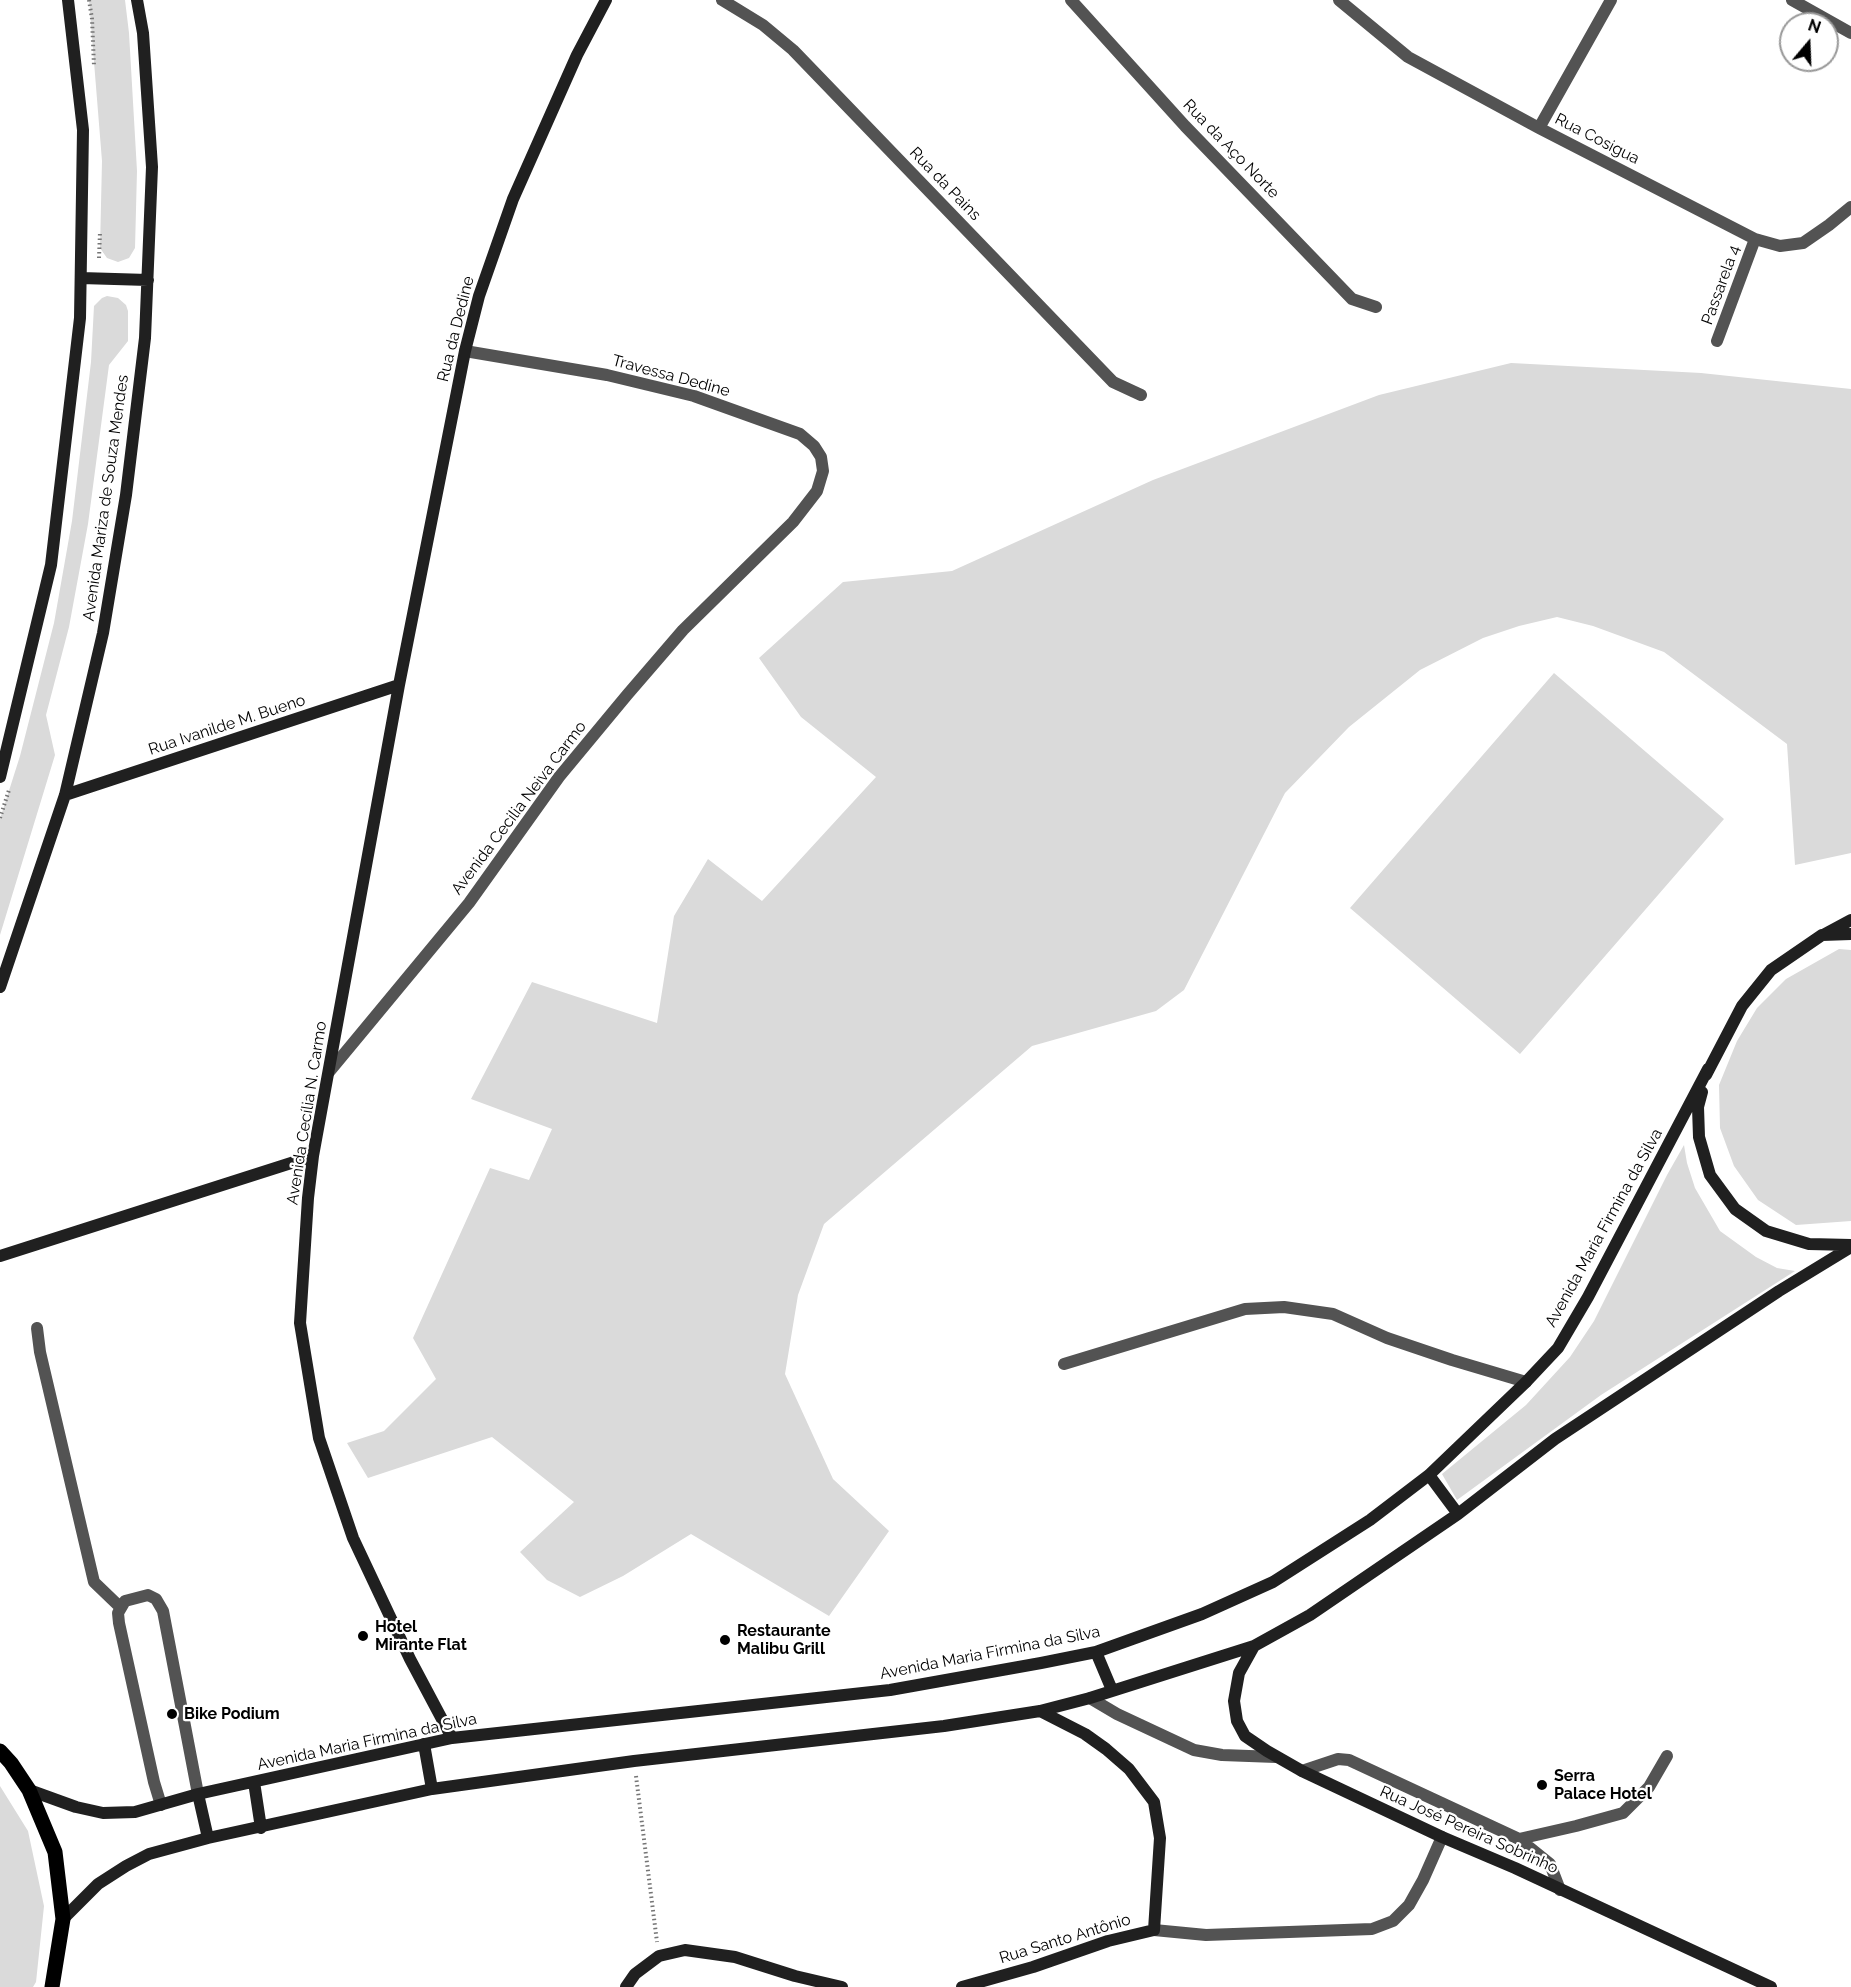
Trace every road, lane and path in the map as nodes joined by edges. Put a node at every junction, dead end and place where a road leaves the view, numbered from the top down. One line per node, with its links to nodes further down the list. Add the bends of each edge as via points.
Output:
1 (68, 0): 13 (main road, via 83,130)
2 (137, 0): 14 (main road, Avenida Mariza de Souza Mendes, via 143,33 152,167)
3 (606, 0): 17 (main road, Rua da Dedine, via 513,199 479,296)
4 (722, 0): 18 (street, Rua da Pains, via 793,50 1113,382)
5 (1071, 0): 15 (street, Rua da Aço Norte, via 1185,126 1352,299)
6 (1340, 0): 10 (street, Rua Cosigua, via 1408,57)
7 (1611, 0): 10 (street)
8 (1792, 0): 9 (street)
9 (1851, 33)
10 (1539, 128): 12 (street, Rua Cosigua)
11 (1851, 207): 12 (street, Rua Cosigua, via 1803,243 1780,246)
12 (1755, 239): 16 (street, Passarela 4)
13 (81, 278): 14 (main road); 21 (main road, via 80,318 51,564)
14 (148, 280): 22 (main road, Avenida Mariza de Souza Mendes, via 145,338 122,518 103,633)
15 (1376, 307)
16 (1717, 342)
17 (465, 351): 19 (street, Travessa Dedine, via 607,375 694,396 800,434 821,457 823,471); 20 (main road, Rua da Dedine)
18 (1141, 395)
19 (817, 491): 28 (street, Avenida Cecilia Neiva Carmo, via 793,522 683,630 627,695 559,777 470,903)
20 (399, 685): 22 (main road, Rua Ivanilde M. Bueno); 28 (main road, Avenida Cecília N. Carmo)
21 (0, 777)
22 (65, 795): 26 (main road, Avenida Mariza de Souza Mendes)
23 (1851, 921): 25 (main road)
24 (1851, 934): 25 (main road)
25 (1822, 935): 27 (main road, via 1772,970 1742,1006)
26 (0, 987)
27 (1708, 1069): 30 (main road, via 1698,1107 1699,1137 1710,1175 1735,1209 1766,1231 1809,1244); 34 (main road, Avenida Maria Firmina da Silva, via 1588,1297 1558,1348)
28 (329, 1072): 29 (main road, Avenida Cecília N. Carmo)
29 (313, 1156): 31 (main road); 43 (main road, Avenida Cecília N. Carmo, via 300,1323 319,1438 353,1538)
30 (1851, 1246): 36 (main road, via 1555,1439)
31 (0, 1256)
32 (37, 1328): 37 (street, via 94,1582)
33 (1065, 1364): 34 (street, via 1245,1309 1284,1307 1333,1314 1388,1338)
34 (1526, 1382): 35 (main road, Avenida Maria Firmina da Silva)
35 (1429, 1475): 36 (main road); 39 (main road, Avenida Maria Firmina da Silva, via 1370,1520 1273,1582 1202,1614)
36 (1458, 1515): 38 (main road, via 1310,1615)
37 (120, 1608): 53 (street, via 125,1601 148,1595 156,1599 163,1611); 54 (street, via 119,1623)
38 (1254, 1646): 40 (main road); 47 (main road, Rua José Pereira Sobrinho, via 1239,1673 1234,1701 1237,1721 1245,1736)
39 (1096, 1652): 40 (main road); 43 (main road, Avenida Maria Firmina da Silva, via 890,1690)
40 (1112, 1690): 41 (main road)
41 (1090, 1698): 42 (main road); 47 (street, via 1194,1750)
42 (1040, 1711): 48 (main road, via 944,1726); 61 (main road, Rua Santo Antônio, via 1106,1749 1129,1769 1154,1802 1160,1838)
43 (452, 1738): 44 (main road, Avenida Maria Firmina da Silva)
44 (423, 1744): 50 (main road, Avenida Maria Firmina da Silva); 51 (main road)
45 (0, 1751): 52 (main road)
46 (1667, 1756): 58 (street, via 1649,1787 1623,1812)
47 (1276, 1757): 49 (main road, Rua José Pereira Sobrinho)
48 (634, 1761): 51 (main road); 62 (path)
49 (1302, 1771): 56 (main road, Rua José Pereira Sobrinho); 58 (street, via 1338,1759 1349,1760)
50 (254, 1782): 53 (main road, Avenida Maria Firmina da Silva); 55 (main road)
51 (432, 1789): 55 (main road)
52 (29, 1790): 54 (main road, Avenida Maria Firmina da Silva, via 103,1813 135,1812); 60 (main road, via 55,1852)
53 (198, 1794): 54 (main road, Avenida Maria Firmina da Silva); 57 (main road)
54 (161, 1804)
55 (261, 1828): 57 (main road)
56 (1442, 1837): 59 (main road, Rua José Pereira Sobrinho); 61 (street, via 1409,1905 1393,1921 1372,1929 1206,1935)
57 (208, 1839): 60 (main road, via 148,1854 126,1866 98,1884)
58 (1519, 1839): 59 (street, via 1550,1864)
59 (1560, 1890): 67 (main road, Rua José Pereira Sobrinho)
60 (63, 1919): 63 (main road)
61 (1154, 1930): 66 (main road, Rua Santo Antônio)
62 (659, 1956): 64 (main road, via 634,1974); 65 (main road, via 685,1950 735,1957)
63 (52, 1987)
64 (626, 1987)
65 (842, 1987)
66 (962, 1987)
67 (1771, 1987)

